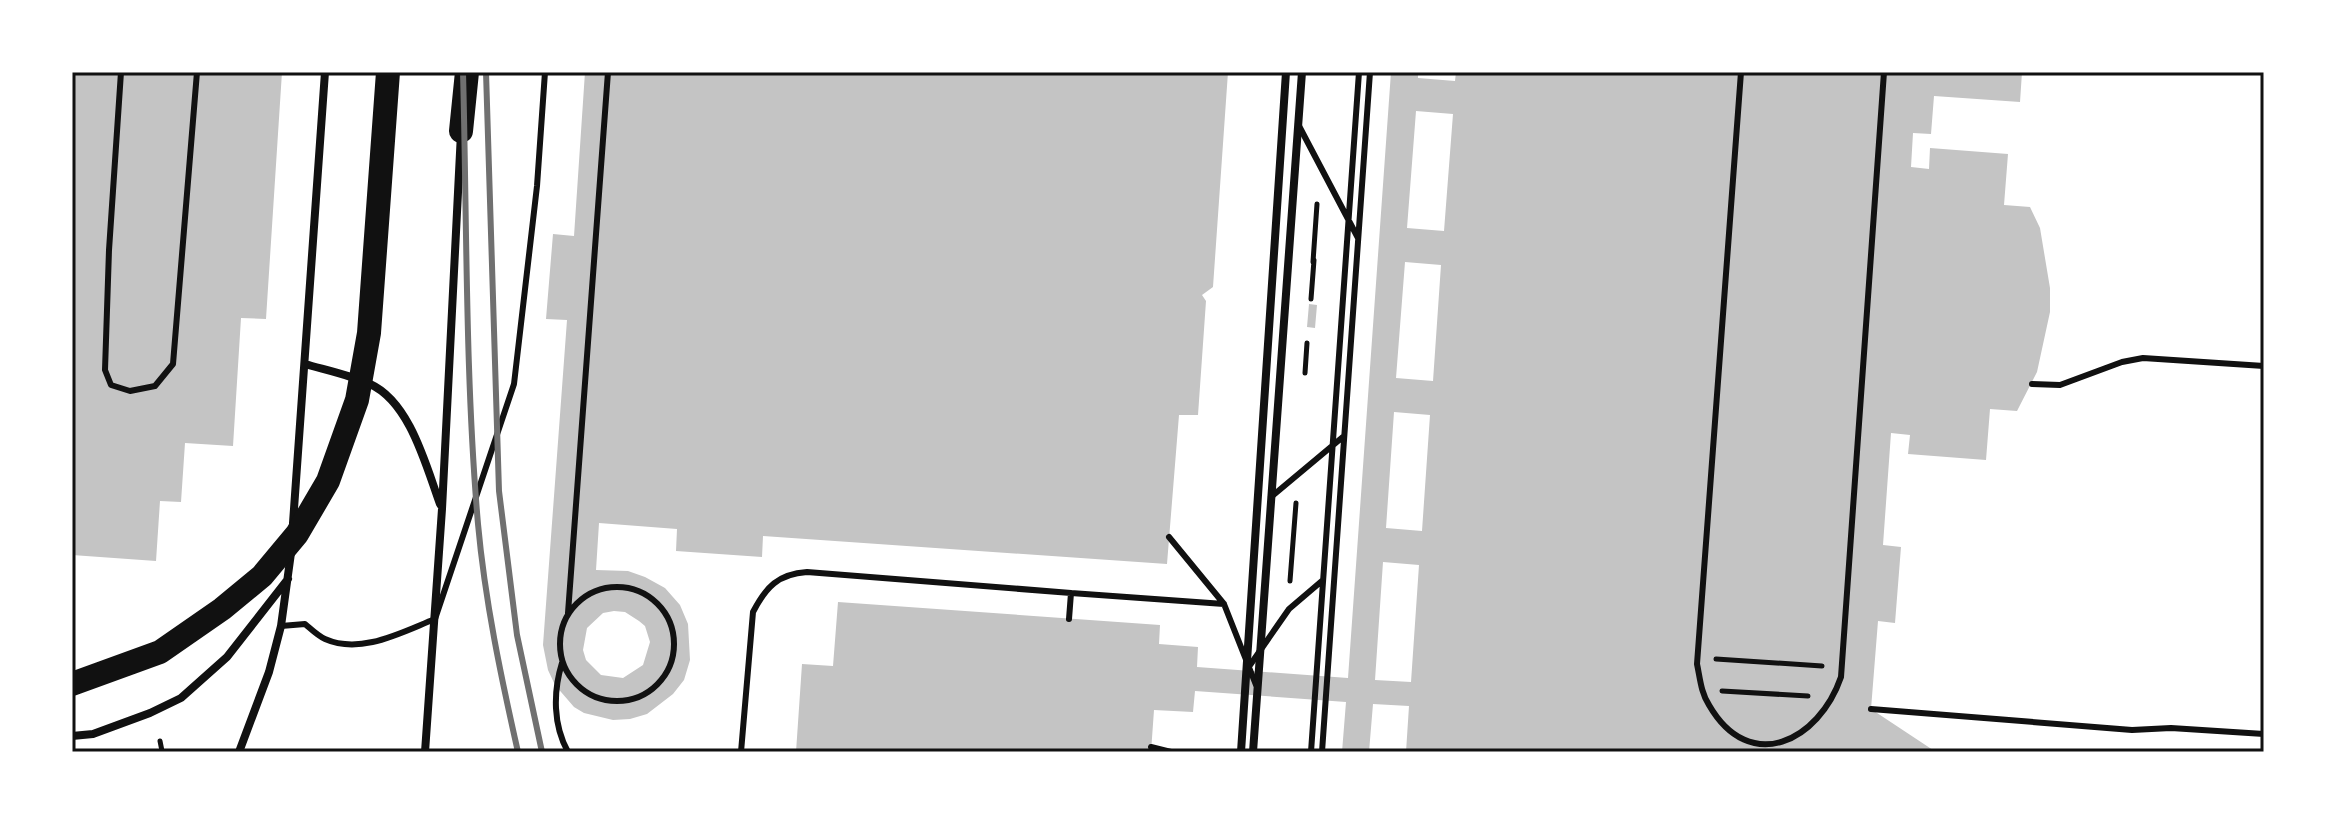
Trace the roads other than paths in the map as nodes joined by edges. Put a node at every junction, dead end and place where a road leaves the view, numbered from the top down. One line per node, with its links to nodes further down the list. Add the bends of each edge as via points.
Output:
1 (121, 72): 2 (lane, via 105,370 111,385 130,391 155,386 173,364)
2 (197, 72)
3 (325, 72): 18 (street)
4 (388, 72): 35 (highway, via 369,333 357,400 328,481 297,534 242,593 160,652)
5 (460, 72): 16 (street)
6 (467, 72): 16 (highway)
7 (545, 72): 30 (lane, via 514,384)
8 (608, 72): 29 (lane)
9 (1286, 72): 34 (street)
10 (1302, 72): 15 (street)
11 (1359, 72): 26 (lane)
12 (1370, 72): 17 (lane)
13 (1741, 72): 40 (lane, via 1697,664 1709,706 1733,732)
14 (1884, 72): 40 (lane, via 1841,677 1811,727 1793,739)
15 (1298, 123): 17 (lane); 22 (street)
16 (461, 131): 23 (street)
17 (1358, 238): 21 (lane)
18 (305, 364): 23 (street, via 373,385 398,407); 25 (street)
19 (2264, 366): 20 (lane, via 2143,358 2060,385)
20 (2032, 384)
21 (1344, 436): 22 (lane); 50 (lane)
22 (1271, 497): 36 (street)
23 (442, 509): 30 (street)
24 (1169, 537): 28 (lane)
25 (289, 579): 32 (street); 39 (street, via 227,657 181,698 116,726)
26 (1323, 579): 34 (lane, via 1289,609); 49 (lane)
27 (1071, 593): 28 (lane); 31 (lane); 45 (lane, via 807,572 777,579 753,612)
28 (1224, 604): 36 (lane)
29 (568, 613): 33 (lane, via 560,640); 33 (lane, via 596,590 633,589 663,611 671,625 673,653 668,670 648,693 615,702 586,694)
30 (435, 619): 32 (lane, via 379,641 352,644 326,639 305,624); 43 (street)
31 (1069, 619)
32 (281, 626): 42 (street)
33 (562, 663): 44 (lane, via 555,685 558,724)
34 (1246, 671): 47 (street)
35 (72, 684)
36 (1258, 689): 48 (street)
37 (1871, 709): 38 (lane, via 2132,730)
38 (2264, 734)
39 (72, 736)
40 (1752, 743): 51 (lane)
41 (1151, 747): 46 (lane)
42 (239, 752)
43 (425, 752)
44 (568, 752)
45 (741, 752)
46 (1171, 752)
47 (1241, 752)
48 (1253, 752)
49 (1311, 752)
50 (1322, 752)
51 (1751, 752)

